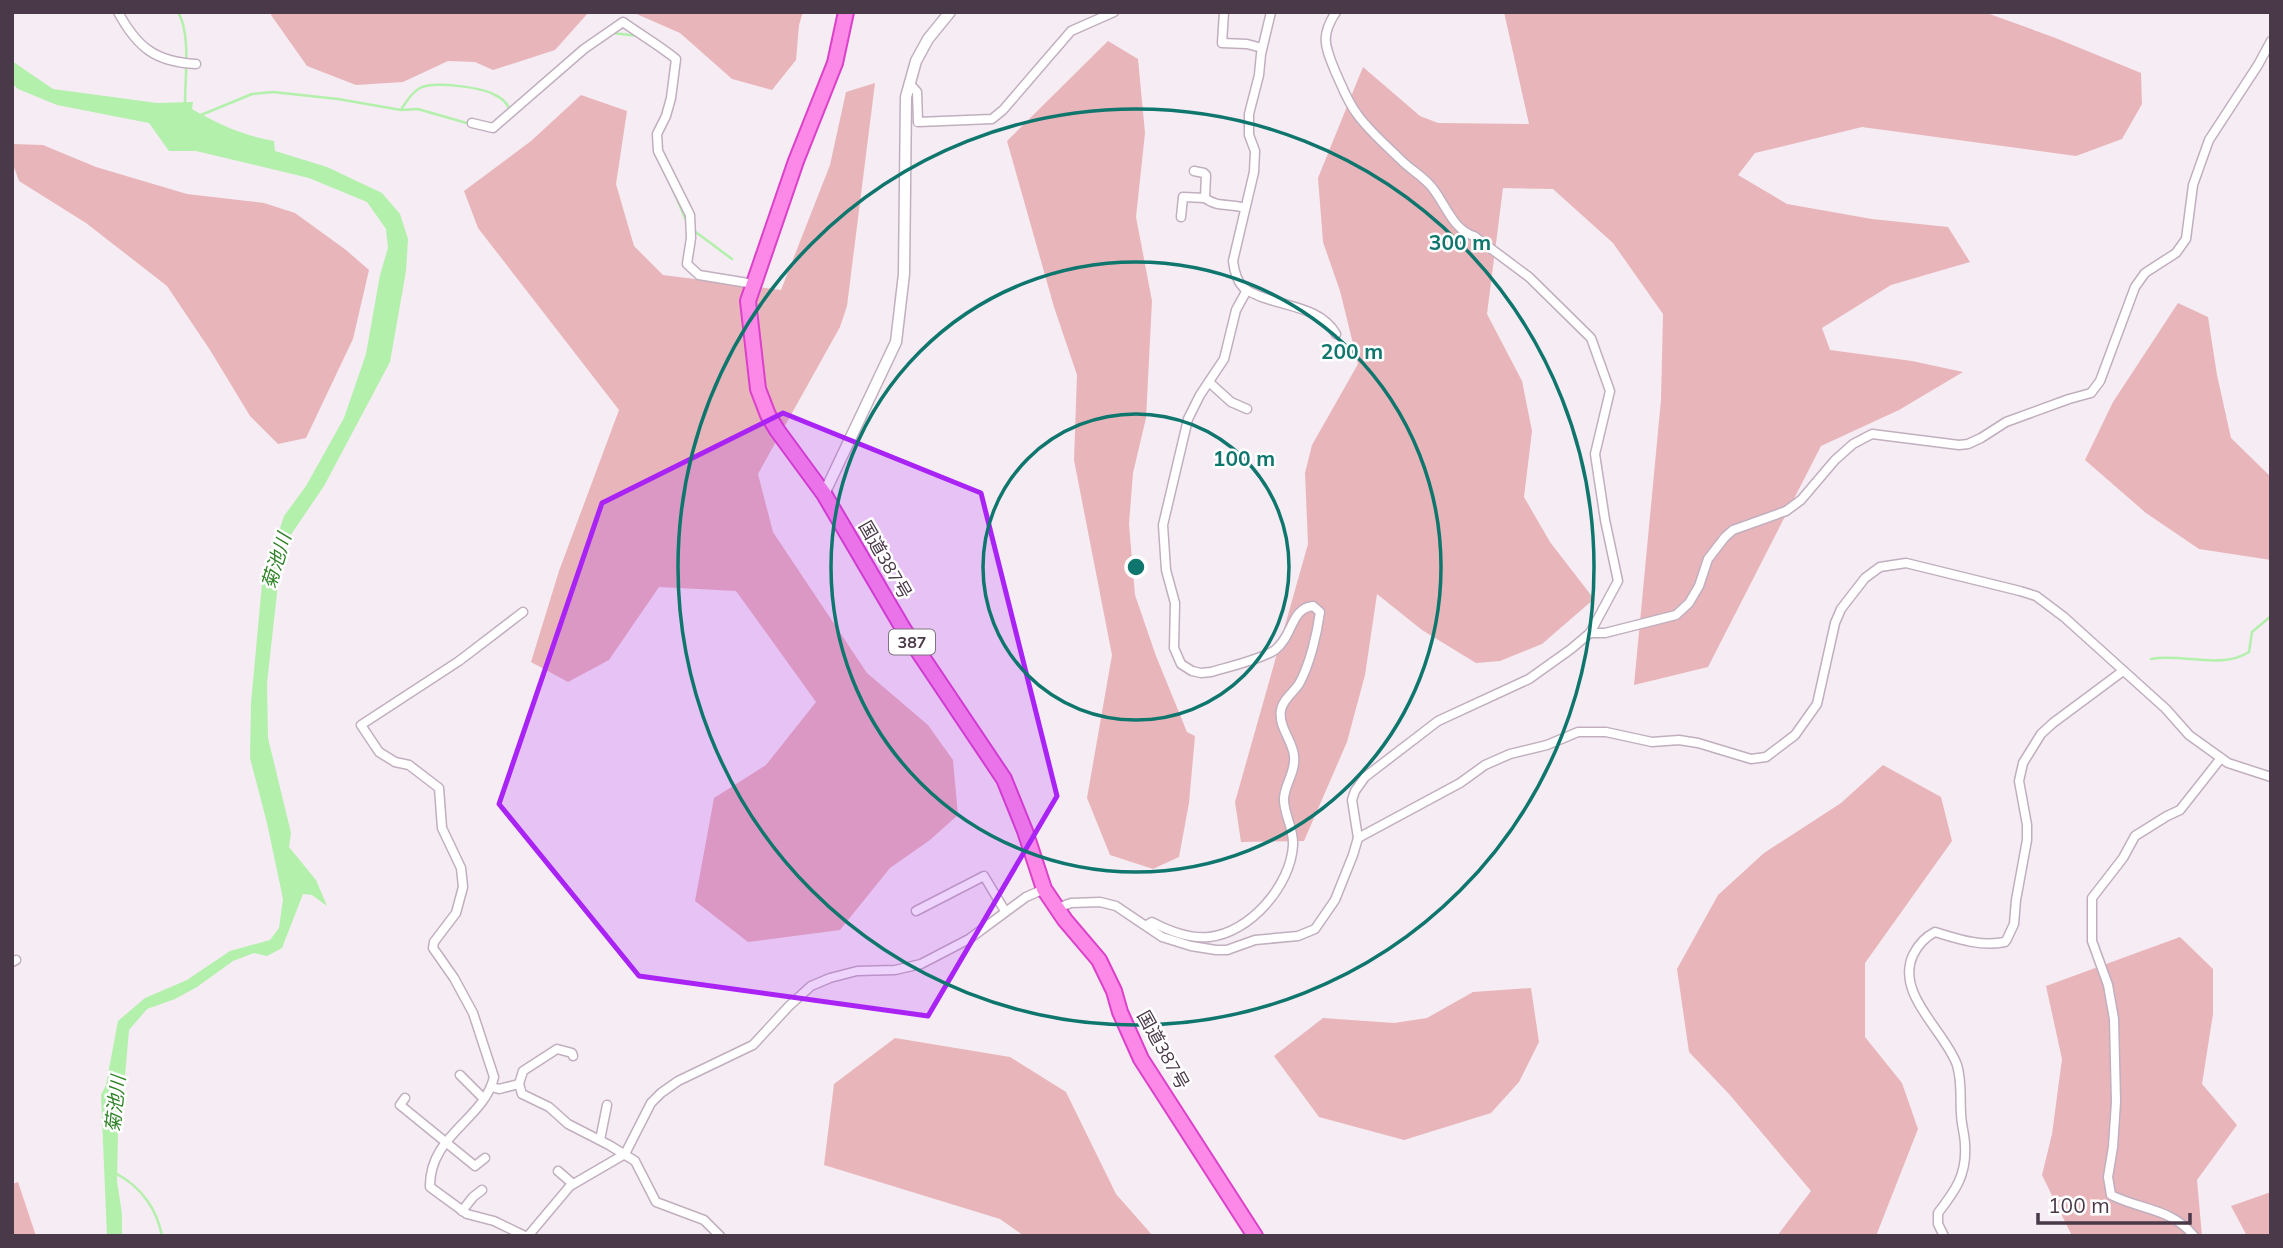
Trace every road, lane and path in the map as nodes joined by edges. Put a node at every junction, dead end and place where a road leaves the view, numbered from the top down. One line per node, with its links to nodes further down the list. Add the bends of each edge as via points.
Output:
1 (118, 12): 10 (street, via 127,30 158,58)
2 (846, 12): 17 (highway, 国道387号 / 387, via 835,63)
3 (950, 12): 11 (street, via 928,39)
4 (1114, 12): 11 (street, via 1071,31 992,119 918,122 917,92)
5 (1224, 12): 9 (street, via 1222,43)
6 (1271, 12): 9 (street)
7 (1336, 12): 24 (street, via 1326,26 1325,46 1357,115 1428,183 1455,222 1529,277 1591,338 1610,391 1595,454 1618,581)
8 (2271, 41): 24 (street, via 2203,153 2193,185 2186,239 2135,287 2100,381 2091,393 2006,422 1968,444 1872,434 1835,460 1786,511 1725,537 1708,559 1689,603 1676,615)
9 (1262, 47): 15 (street, via 1249,114 1248,135 1255,151)
10 (196, 64)
11 (909, 83): 22 (street, via 904,274 895,342)
12 (472, 123): 17 (street, via 493,128 584,49 623,22 676,59 671,98 657,134 658,151 690,215 687,264 699,275)
13 (1194, 171): 14 (street, via 1206,175)
14 (1205, 198): 15 (street, via 1216,205); 16 (street, via 1183,197)
15 (1245, 208): 18 (street, via 1233,261 1241,286)
16 (1181, 217)
17 (754, 284): 22 (highway, 国道387号 / 387, via 748,301 758,389 777,430)
18 (1247, 290): 19 (street, via 1271,302 1308,311 1327,322); 20 (street, via 1236,310 1224,359)
19 (1336, 334)
20 (1209, 382): 21 (street, via 1231,402); 33 (street, via 1188,419 1163,525 1166,570 1175,603 1174,648 1181,664 1192,671 1212,672 1273,651 1288,637 1298,612 1313,606 1320,612 1299,683 1280,714 1294,756 1284,794 1293,843 1283,883 1263,908 1232,931 1192,937 1152,922)
21 (1247, 409)
22 (824, 494): 29 (highway, 国道387号 / 387, via 904,630 1004,779)
23 (523, 612): 37 (street, via 459,661 361,725 379,752 409,765 439,788 442,828 461,868 463,887 456,913 433,948 473,1013 494,1077)
24 (1590, 633): 28 (street, via 1529,679 1438,721 1365,777 1352,800)
25 (2123, 671): 26 (street, via 2189,735); 28 (street, via 2036,596 1906,563 1880,567 1865,578 1841,609 1817,704 1795,736 1766,757 1751,759 1679,740 1652,742 1606,732 1578,732 1485,765); 52 (street, via 2041,734 2023,763 2019,781 2027,840 2014,924 2005,942 1974,943 1935,932 1914,953 1909,967 1920,1005 1958,1068 1966,1147 1958,1187 1938,1213)
26 (2221, 758): 27 (street); 53 (street, via 2180,810 2136,836 2092,898 2092,942 2108,985 2114,1019 2111,1195 2169,1214)
27 (2271, 777)
28 (1358, 838): 33 (street, via 1335,900 1315,929 1216,950 1162,937)
29 (1044, 889): 30 (highway, 国道387号 / 387); 32 (street)
30 (1057, 908): 33 (street, via 1100,902); 51 (highway, 国道387号 / 387, via 1103,967 1142,1059)
31 (916, 911): 32 (street, via 984,876)
32 (1004, 911): 43 (street, via 969,939 921,964 857,971 811,986 753,1045 661,1093 651,1103)
33 (1147, 925)
34 (573, 1056): 36 (street, via 557,1049 523,1071)
35 (460, 1075): 39 (street)
36 (519, 1084): 37 (street); 41 (street, via 522,1094)
37 (492, 1087): 39 (street)
38 (405, 1098): 42 (street, via 400,1105)
39 (483, 1098): 42 (street)
40 (607, 1105): 41 (street)
41 (600, 1140): 43 (street)
42 (445, 1143): 44 (street, via 475,1166); 48 (street, via 435,1157 430,1187)
43 (625, 1154): 46 (street); 50 (street, via 635,1161 656,1202 704,1220)
44 (485, 1158)
45 (558, 1171): 46 (street)
46 (573, 1184): 49 (street)
47 (482, 1190): 48 (street)
48 (462, 1211): 49 (street)
49 (527, 1236)
50 (720, 1236)
51 (1255, 1236)
52 (1944, 1236)
53 (2193, 1236)

